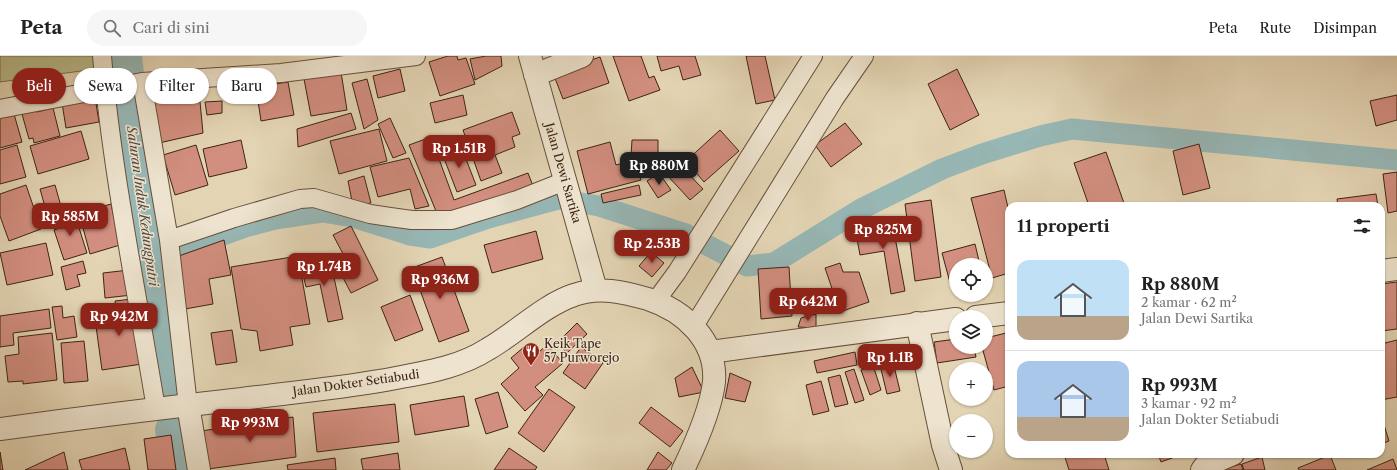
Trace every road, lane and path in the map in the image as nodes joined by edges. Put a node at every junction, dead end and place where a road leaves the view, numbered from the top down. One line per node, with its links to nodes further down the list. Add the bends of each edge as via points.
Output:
1 (102, 56): 7 (street)
2 (416, 56): 8 (street, via 281,73)
3 (582, 56): 6 (street)
4 (813, 56): 18 (street, via 677,272)
5 (864, 56): 23 (street, via 835,98)
6 (533, 66): 13 (street, Jalan Dewi Sartika)
7 (104, 68)
8 (140, 82): 9 (street); 14 (street)
9 (137, 83)
10 (74, 95): 12 (street)
11 (110, 104): 26 (street, via 130,256)
12 (0, 109)
13 (566, 184): 14 (street, via 452,220 390,217 370,214 320,199 300,199 234,218); 17 (street, Jalan Dewi Sartika)
14 (169, 241): 25 (street)
15 (1397, 269): 16 (street)
16 (1385, 270)
17 (596, 290): 18 (street, Jalan Dokter Setiabudi, via 620,292); 25 (street, Jalan Dokter Setiabudi, via 573,295 487,350 463,362 438,370 370,383)
18 (655, 302): 23 (street, Jalan Dokter Setiabudi, via 682,316)
19 (1005, 313): 20 (street)
20 (993, 315)
21 (949, 320): 22 (street)
22 (917, 323): 24 (street); 31 (street, via 943,445)
23 (694, 326): 24 (street, Jalan Dokter Setiabudi)
24 (710, 352): 30 (street, Jalan Dokter Setiabudi, via 714,383 710,403)
25 (188, 405): 26 (street, Jalan Dokter Setiabudi); 29 (street)
26 (156, 409): 27 (street, Jalan Dokter Setiabudi)
27 (0, 429)
28 (1224, 458): 32 (street)
29 (199, 470)
30 (683, 470)
31 (951, 470)
32 (1202, 470)

